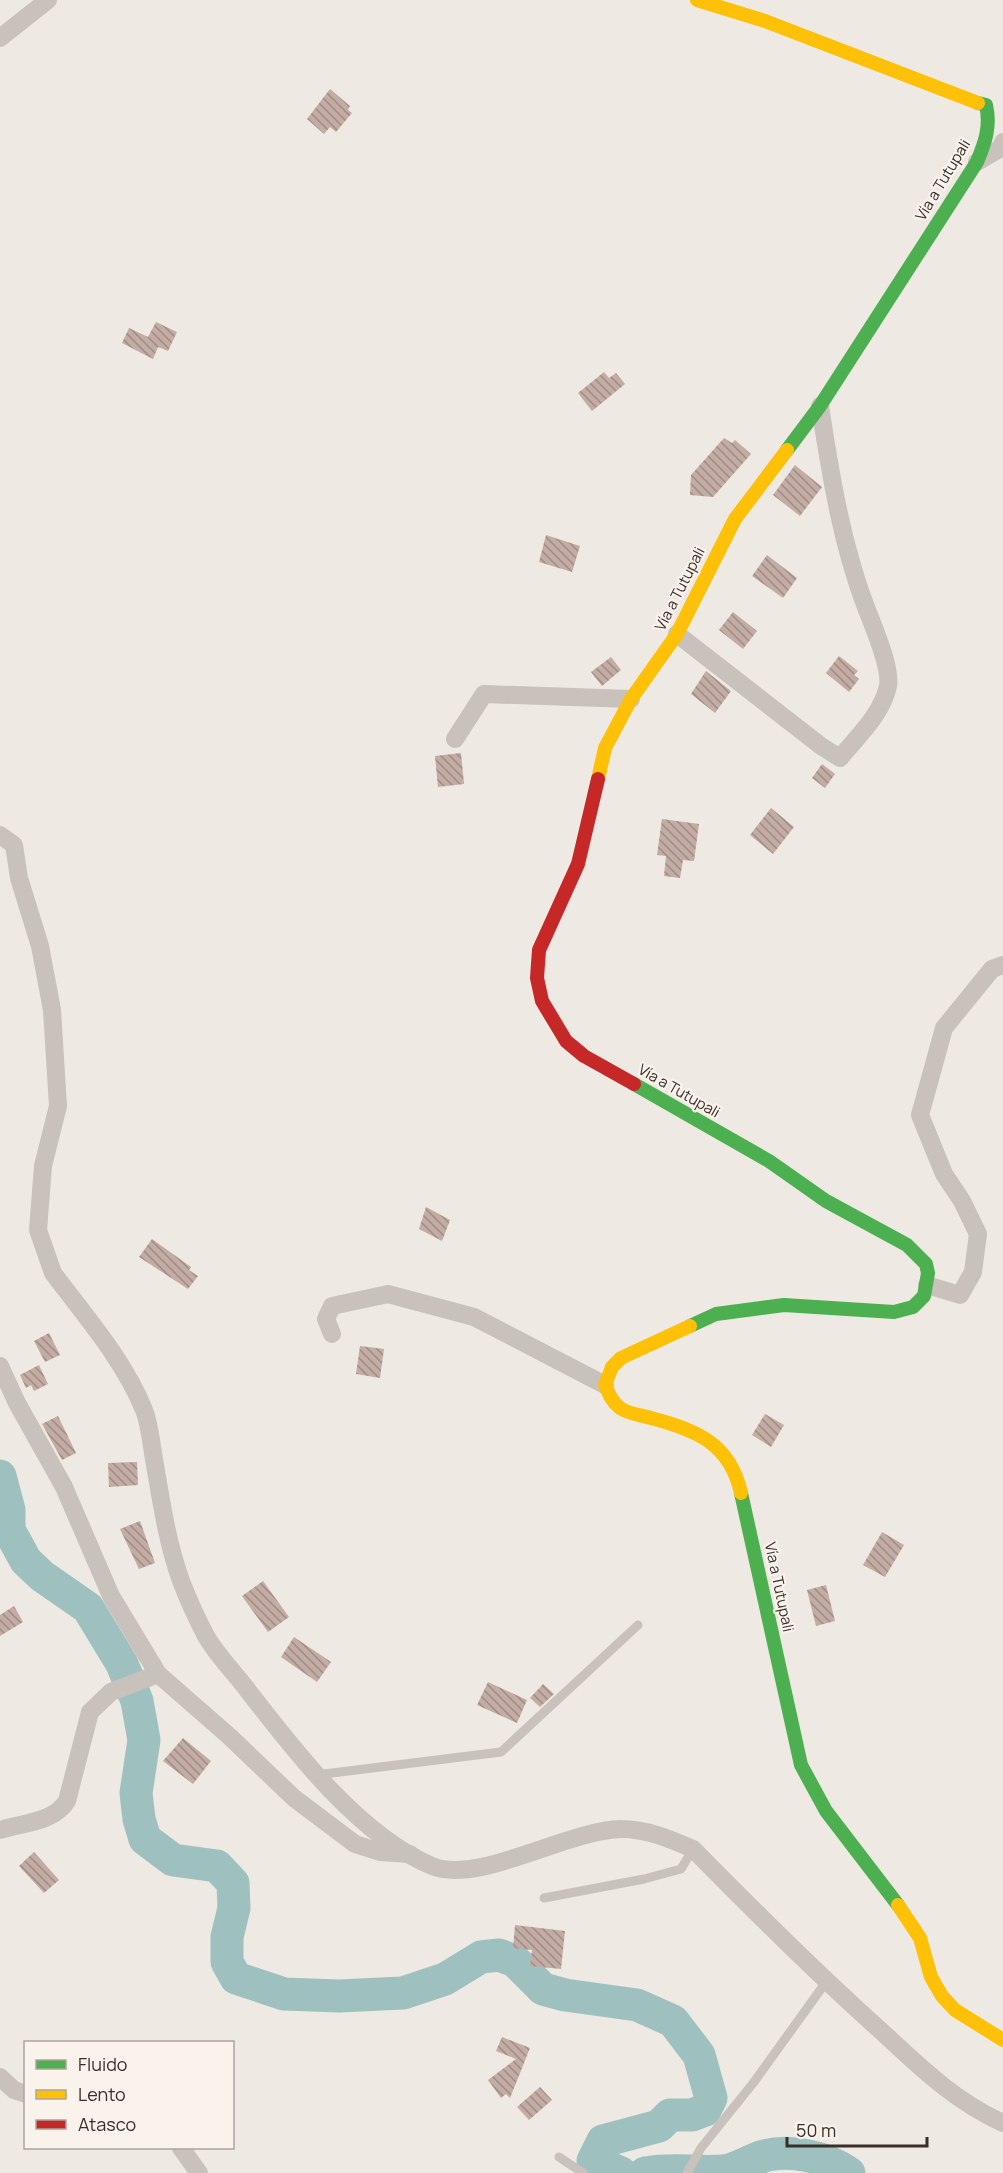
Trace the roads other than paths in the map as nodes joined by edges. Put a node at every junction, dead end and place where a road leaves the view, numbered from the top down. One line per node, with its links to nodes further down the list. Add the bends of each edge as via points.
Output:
1 (48, 0): 3 (street)
2 (697, 0): 5 (street, Vía a Tutupali, via 765,21 986,105 990,132)
3 (0, 38)
4 (1003, 142): 5 (street, via 1001,148)
5 (977, 162): 6 (street, Vía a Tutupali)
6 (820, 406): 7 (street, Vía a Tutupali, via 735,519); 7 (street, via 832,489 883,655 888,683 880,708 840,758)
7 (677, 634): 8 (street, Vía a Tutupali)
8 (631, 699): 9 (street, via 484,694); 12 (street, Vía a Tutupali, via 606,747 578,864 538,950 537,978 542,1001 566,1041 584,1056 907,1245 926,1264)
9 (455, 739)
10 (0, 835): 18 (street, via 14,845 18,878 40,946 51,1010 58,1106 38,1204 38,1230 45,1256 53,1273 126,1373 146,1413 164,1522 181,1581 207,1638)
11 (1003, 965): 12 (street, via 992,969 944,1028 920,1115 944,1174 978,1234 973,1272 960,1295)
12 (927, 1285): 15 (street, via 913,1307 894,1312 784,1305 716,1314 621,1358)
13 (332, 1334): 15 (street, via 326,1319 332,1306 388,1294 474,1317)
14 (0, 1366): 17 (street, via 64,1487)
15 (605, 1385): 24 (street, Vía a Tutupali, via 612,1401 622,1410 698,1432 728,1461 740,1488 801,1765 813,1793 903,1911 920,1938 931,1977 942,1996 955,2010)
16 (638, 1625): 18 (lane, via 501,1752)
17 (150, 1677): 19 (street, via 111,1692 90,1712 62,1810 52,1817); 21 (street, via 229,1736 294,1798 355,1844 380,1852)
18 (316, 1774): 21 (street, via 359,1818)
19 (0, 1830)
20 (693, 1849): 21 (street, via 666,1837 621,1829 475,1869 452,1871 433,1867); 22 (lane, via 681,1869); 23 (street)
21 (410, 1854)
22 (544, 1898)
23 (826, 1982): 27 (street, via 972,2109); 32 (lane, via 701,2148)
24 (1003, 2040)
25 (0, 2077): 26 (street)
26 (24, 2093)
27 (1003, 2123)
28 (182, 2149): 30 (street)
29 (559, 2157): 31 (lane)
30 (199, 2173)
31 (583, 2173)
32 (687, 2173)

